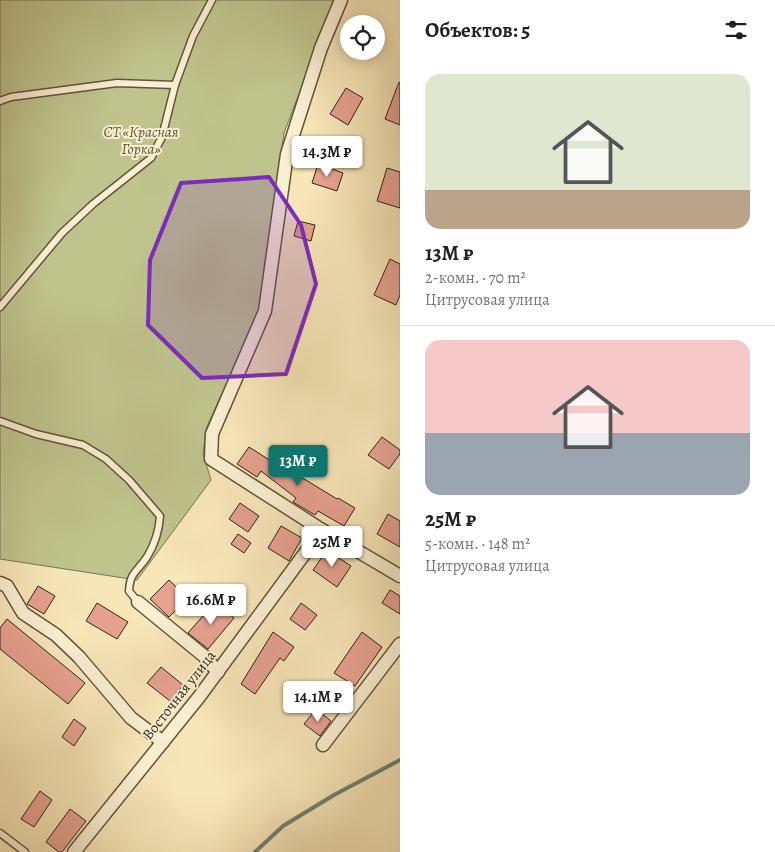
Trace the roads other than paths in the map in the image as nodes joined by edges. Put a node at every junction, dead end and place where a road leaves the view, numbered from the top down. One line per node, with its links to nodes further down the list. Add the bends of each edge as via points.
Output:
1 (212, 0): 3 (lane, via 193,36)
2 (341, 0): 7 (street, via 321,48 287,154 265,311 212,434 211,459)
3 (175, 85): 4 (lane, via 117,83 11,96); 5 (lane, via 162,137 151,158 62,233)
4 (0, 101)
5 (0, 307)
6 (0, 421): 10 (lane, via 83,445 106,459 129,480 160,516 158,535 130,578 129,592)
7 (322, 530): 8 (street); 12 (street, Восточная улица)
8 (400, 576)
9 (0, 583): 13 (street, via 7,586 23,613 56,635 132,718)
10 (138, 602): 12 (street, via 204,656)
11 (400, 644): 14 (street)
12 (218, 672): 13 (street, Восточная улица)
13 (163, 742): 17 (street, Восточная улица)
14 (323, 745)
15 (0, 833): 16 (lane)
16 (25, 852)
17 (74, 852)

